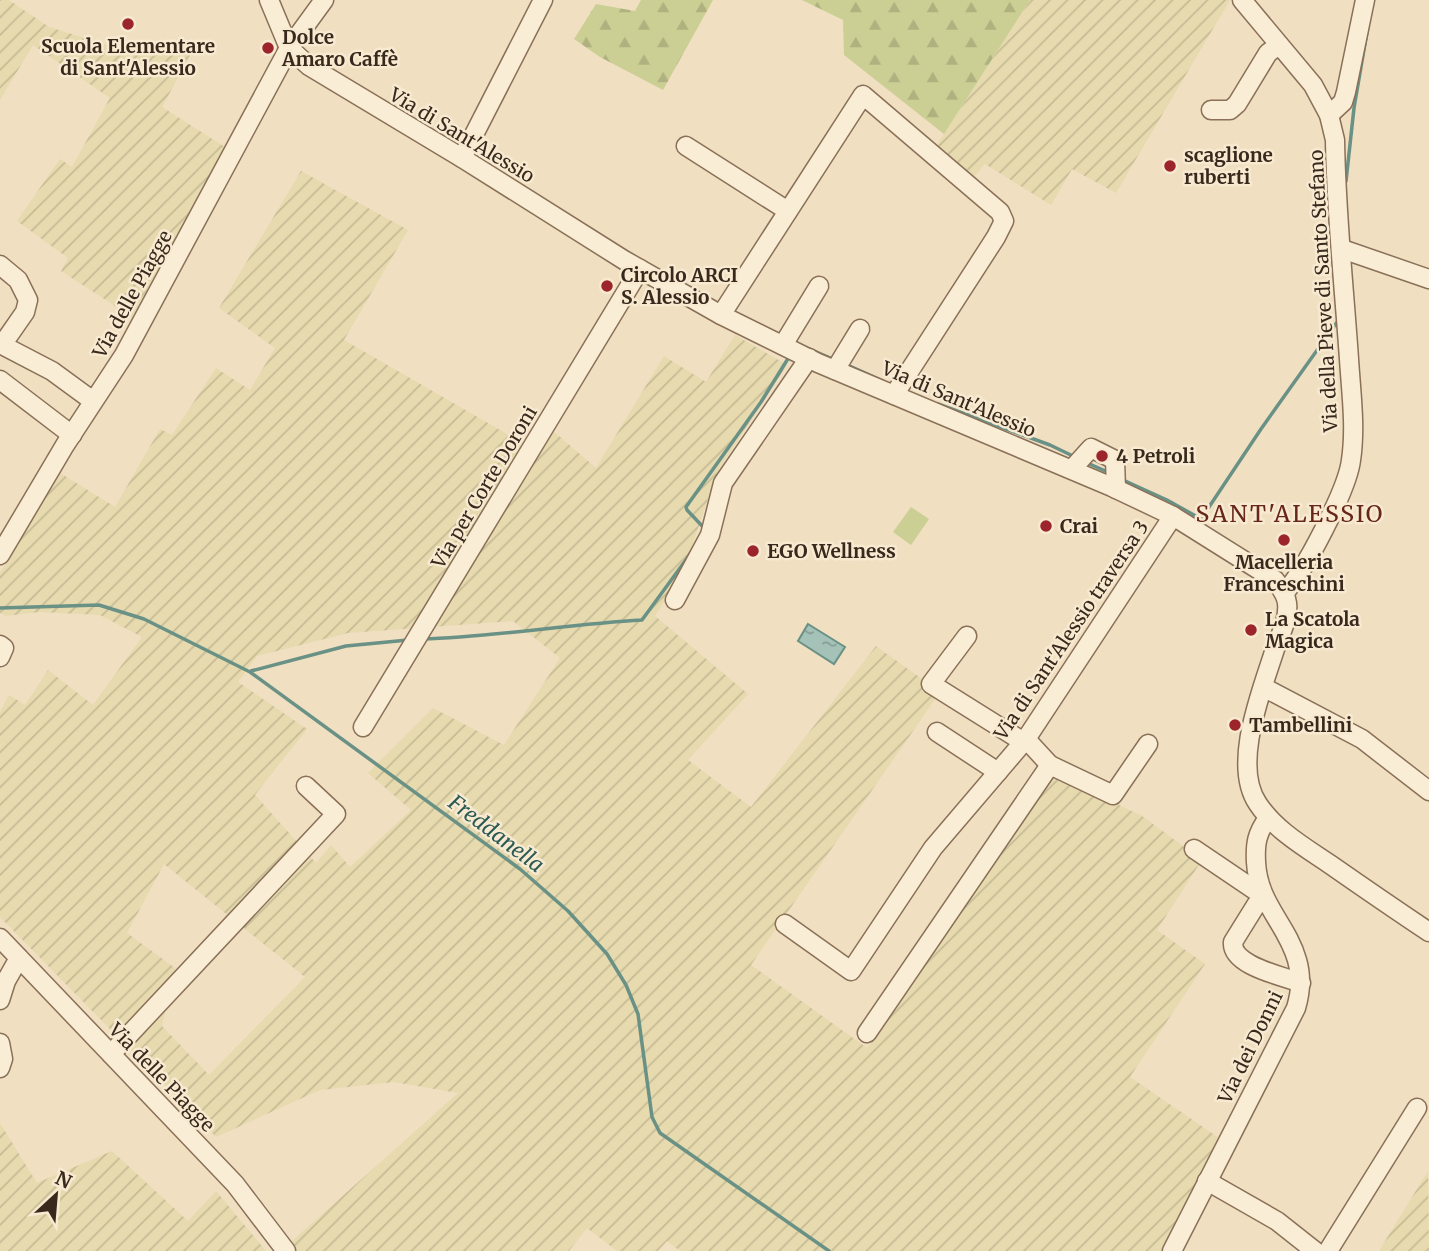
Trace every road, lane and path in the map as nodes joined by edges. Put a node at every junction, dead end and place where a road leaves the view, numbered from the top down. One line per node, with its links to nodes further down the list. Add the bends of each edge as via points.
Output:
1 (270, 0): 7 (street, Via di Sant'Alessio)
2 (324, 0): 7 (street, Via delle Piagge)
3 (543, 0): 11 (street)
4 (1242, 0): 6 (street, Via della Pieve di Santo Stefano)
5 (1365, 0): 9 (street, via 1343,102)
6 (1279, 45): 8 (street, via 1268,52 1237,104 1230,110); 9 (street, Via della Pieve di Santo Stefano, via 1313,85)
7 (289, 48): 11 (street, Via di Sant'Alessio, via 309,66); 25 (street, Via delle Piagge, via 124,355)
8 (1211, 110)
9 (1329, 115): 13 (street, Via della Pieve di Santo Stefano, via 1335,140)
10 (686, 146): 12 (street)
11 (462, 158): 15 (street, Via di Sant'Alessio)
12 (788, 211): 18 (street); 24 (street, via 863,95 1000,212 1003,221 996,237)
13 (1342, 249): 16 (street); 31 (street, Via della Pieve di Santo Stefano, via 1351,463 1304,567)
14 (0, 265): 25 (street, via 18,280 29,300 2,345 52,371)
15 (640, 269): 18 (street, Via di Sant'Alessio); 37 (street, Via per Corte Doroni)
16 (1429, 278)
17 (819, 286): 20 (street)
18 (721, 315): 20 (street, Via di Sant'Alessio)
19 (860, 329): 22 (street)
20 (783, 345): 21 (street, Via di Sant'Alessio)
21 (809, 358): 22 (street, Via di Sant'Alessio); 32 (street, via 723,483 710,535)
22 (839, 364): 24 (street, Via di Sant'Alessio)
23 (0, 380): 26 (street)
24 (897, 390): 27 (street, Via di Sant'Alessio)
25 (93, 401): 26 (street, Via delle Piagge)
26 (72, 435): 30 (street, Via delle Piagge)
27 (1072, 469): 28 (street, Via di Sant'Alessio); 28 (street, via 1091,448 1115,460)
28 (1116, 489): 29 (street, Via di Sant'Alessio)
29 (1173, 516): 31 (street, Via di Sant'Alessio, via 1275,580); 39 (street, Via di Sant'Alessio traversa 3)
30 (0, 555)
31 (1284, 593): 36 (street, via 1286,618)
32 (675, 600)
33 (967, 636): 39 (street, via 931,684)
34 (0, 645): 35 (street, via 4,648)
35 (0, 657)
36 (1263, 687): 44 (street, via 1362,739); 45 (street, via 1247,769 1249,786)
37 (363, 727)
38 (937, 732): 42 (street)
39 (1024, 740): 41 (street); 42 (street, Via di Sant'Alessio traversa 3)
40 (1147, 744): 41 (street, via 1113,796)
41 (1050, 765): 54 (street)
42 (998, 772): 48 (street, Via di Sant'Alessio traversa 3, via 933,848 851,971)
43 (306, 786): 56 (street, via 337,814)
44 (1429, 790)
45 (1268, 818): 47 (street, Via dei Donni, via 1257,832 1255,847); 49 (street)
46 (1194, 849): 47 (street)
47 (1263, 897): 52 (street, Via dei Donni, via 1296,957); 52 (street, via 1232,947 1236,956 1259,970)
48 (785, 924)
49 (1429, 932)
50 (0, 938): 51 (street, Via delle Piagge)
51 (19, 958): 53 (street); 56 (street, Via delle Piagge)
52 (1301, 983): 59 (street, Via dei Donni, via 1296,1008)
53 (0, 1000)
54 (867, 1033)
55 (0, 1043): 57 (street)
56 (111, 1054): 60 (street, Via delle Piagge, via 235,1184)
57 (0, 1068)
58 (1417, 1108): 63 (street)
59 (1207, 1181): 61 (street, Via dei Donni); 62 (street, via 1277,1221)
60 (286, 1251)
61 (1172, 1251)
62 (1315, 1251)
63 (1328, 1251)

